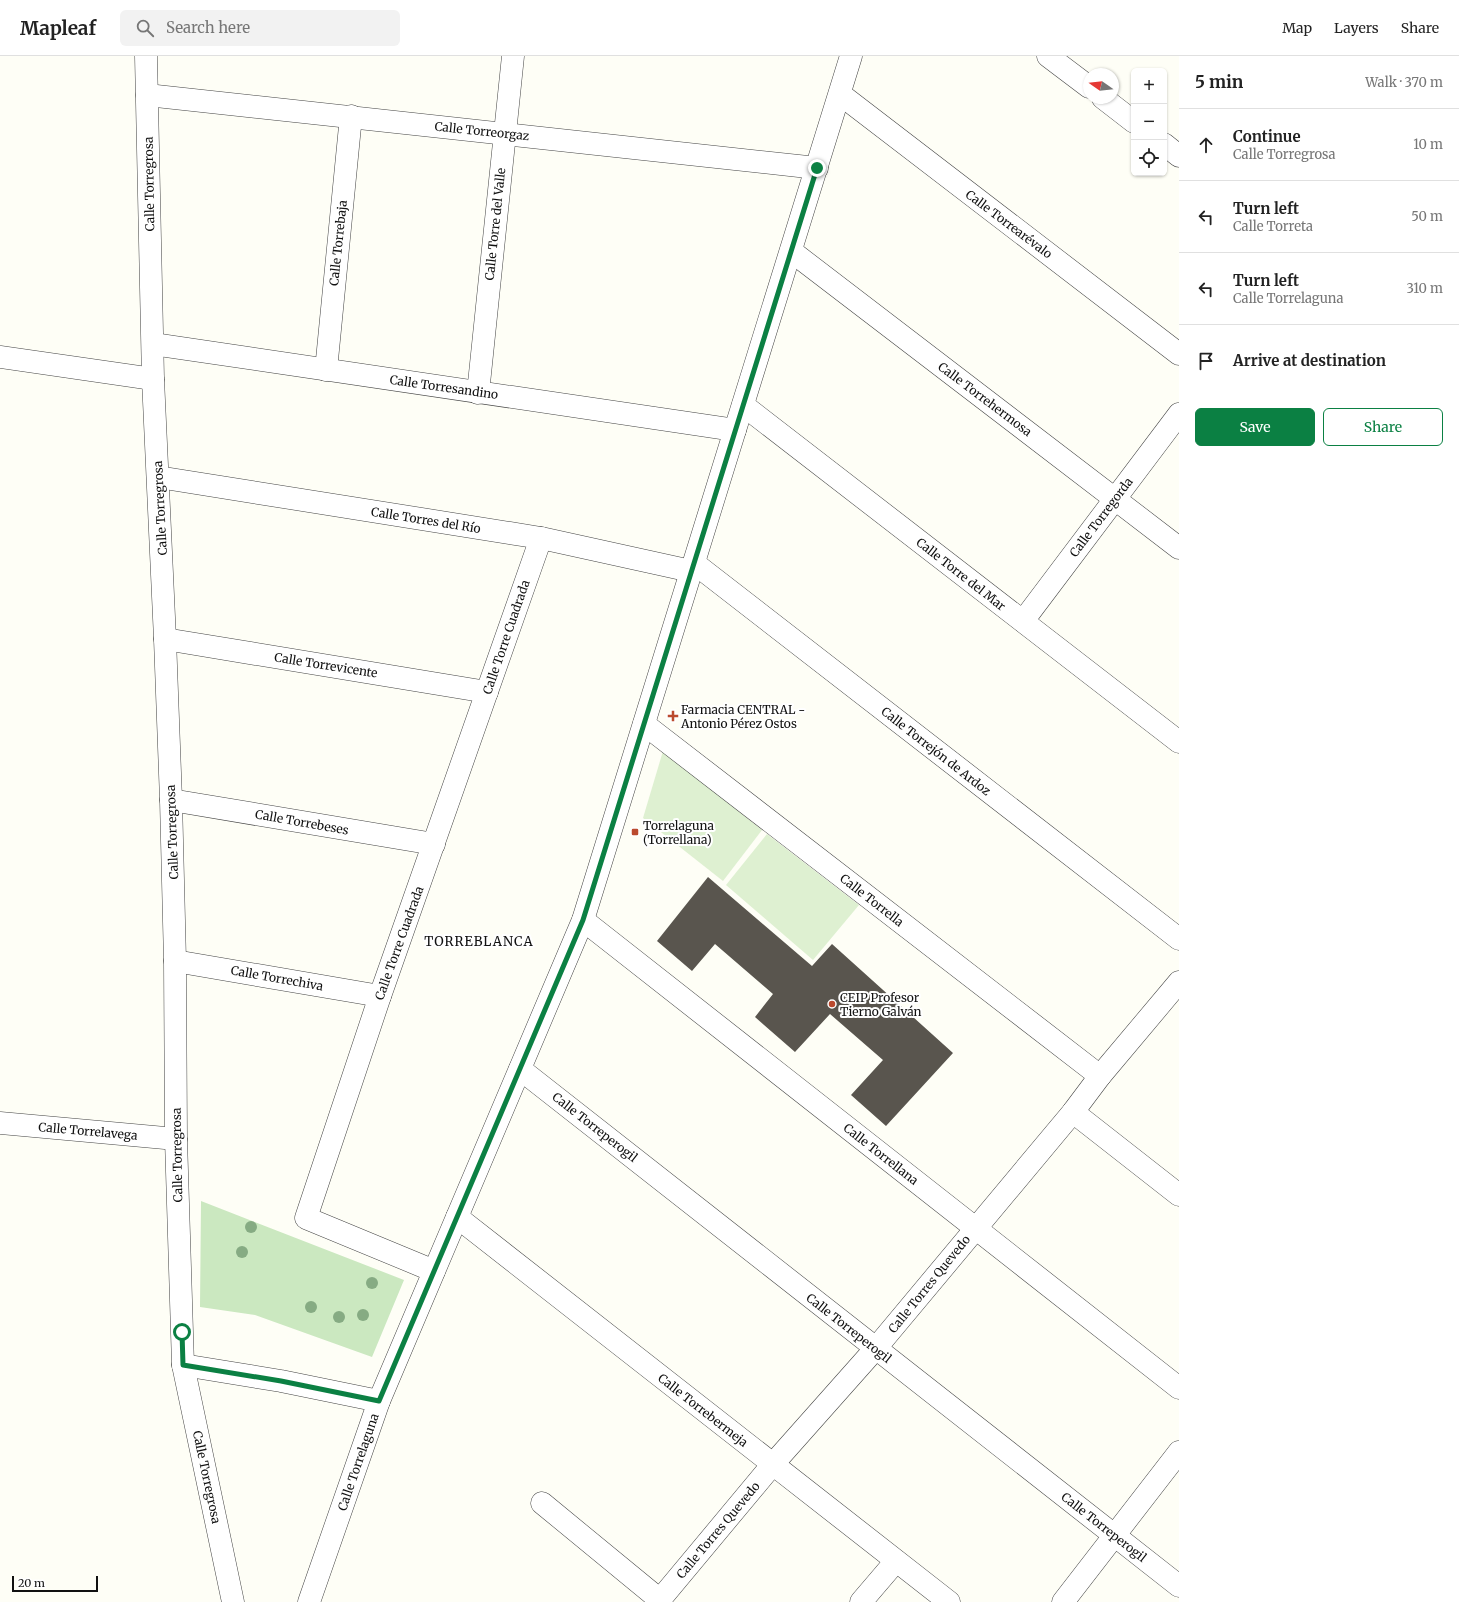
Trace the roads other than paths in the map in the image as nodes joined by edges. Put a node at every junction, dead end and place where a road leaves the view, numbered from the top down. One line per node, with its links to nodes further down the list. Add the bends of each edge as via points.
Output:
1 (146, 56): 7 (street, Calle Torregrosa)
2 (513, 56): 11 (street, Calle Torre del Valle)
3 (852, 56): 6 (street, Calle Torrelaguna)
4 (1048, 56): 5 (street)
5 (1083, 82)
6 (840, 94): 14 (street, Calle Torrelaguna); 17 (street, Calle Torrearévalo)
7 (147, 95): 9 (street, Calle Torreorgaz); 16 (street, Calle Torregrosa)
8 (1111, 104): 10 (street)
9 (351, 116): 11 (street, Calle Torreorgaz); 19 (street, Calle Torrebaja)
10 (1131, 120)
11 (504, 134): 14 (street, Calle Torreorgaz); 21 (street, Calle Torre del Valle)
12 (1167, 146): 13 (street)
13 (1179, 156)
14 (817, 168): 15 (street, Calle Torrelaguna)
15 (791, 251): 22 (street, Calle Torrelaguna); 26 (street, Calle Torrehermosa)
16 (153, 344): 19 (street, Calle Torresandino); 20 (street, Calle Torregrosa)
17 (1179, 354)
18 (0, 357): 20 (street)
19 (326, 370): 21 (street, Calle Torresandino)
20 (154, 379): 25 (street, Calle Torregrosa)
21 (478, 392): 24 (street, Calle Torresandino)
22 (743, 406): 24 (street, Calle Torrelaguna); 30 (street, Calle Torre del Mar)
23 (1179, 414): 26 (street, Calle Torregorda)
24 (735, 430): 29 (street, Calle Torrelaguna)
25 (158, 477): 27 (street, Calle Torres del Río); 31 (street, Calle Torregrosa)
26 (1115, 499): 28 (street, Calle Torrehermosa); 30 (street, Calle Torregorda)
27 (541, 538): 29 (street, Calle Torres del Río); 32 (street, Calle Torre Cuadrada)
28 (1179, 548)
29 (692, 567): 33 (street, Calle Torrelaguna); 38 (street, Calle Torrejón de Ardoz)
30 (1022, 621): 34 (street, Calle Torre del Mar)
31 (165, 639): 32 (street, Calle Torrevicente); 35 (street, Calle Torregrosa)
32 (487, 692): 36 (street, Calle Torre Cuadrada)
33 (644, 724): 37 (street, Calle Torrelaguna); 43 (street, Calle Torrella)
34 (1179, 742)
35 (171, 800): 36 (street, Calle Torrebeses); 39 (street, Calle Torregrosa)
36 (434, 844): 41 (street, Calle Torre Cuadrada)
37 (583, 920): 42 (street, Calle Torrelaguna); 49 (street, Calle Torrellana)
38 (1179, 939)
39 (175, 961): 41 (street, Calle Torrechiva); 46 (street, Calle Torregrosa)
40 (1176, 991): 43 (street, Calle Torres Quevedo)
41 (380, 996): 50 (street, Calle Torre Cuadrada, via 306,1218)
42 (520, 1069): 48 (street, Calle Torrelaguna); 51 (street, Calle Torreperogil)
43 (1100, 1076): 44 (street, Calle Torres Quevedo)
44 (1073, 1112): 47 (street); 49 (street, Calle Torres Quevedo)
45 (0, 1123): 46 (street, Calle Torrelavega)
46 (176, 1138): 52 (street, Calle Torregrosa)
47 (1179, 1195)
48 (457, 1217): 50 (street, Calle Torrelaguna); 56 (street, Calle Torrebermeja)
49 (975, 1228): 51 (street, Calle Torres Quevedo); 53 (street, Calle Torrellana)
50 (434, 1271): 54 (street, Calle Torrelaguna)
51 (876, 1348): 56 (street, Calle Torres Quevedo); 58 (street, Calle Torreperogil)
52 (183, 1365): 54 (street); 62 (street, Calle Torregrosa)
53 (1179, 1388)
54 (379, 1401): 63 (street, Calle Torrelaguna)
55 (1179, 1452): 58 (street)
56 (773, 1464): 59 (street, Calle Torrebermeja); 61 (street, Calle Torres Quevedo)
57 (542, 1503): 61 (street, Calle Torres Quevedo)
58 (1115, 1535): 60 (street, Calle Torreperogil); 66 (street)
59 (896, 1561): 64 (street); 65 (street, Calle Torrebermeja)
60 (1179, 1586)
61 (659, 1601)
62 (233, 1602)
63 (309, 1602)
64 (861, 1602)
65 (949, 1602)
66 (1063, 1602)

